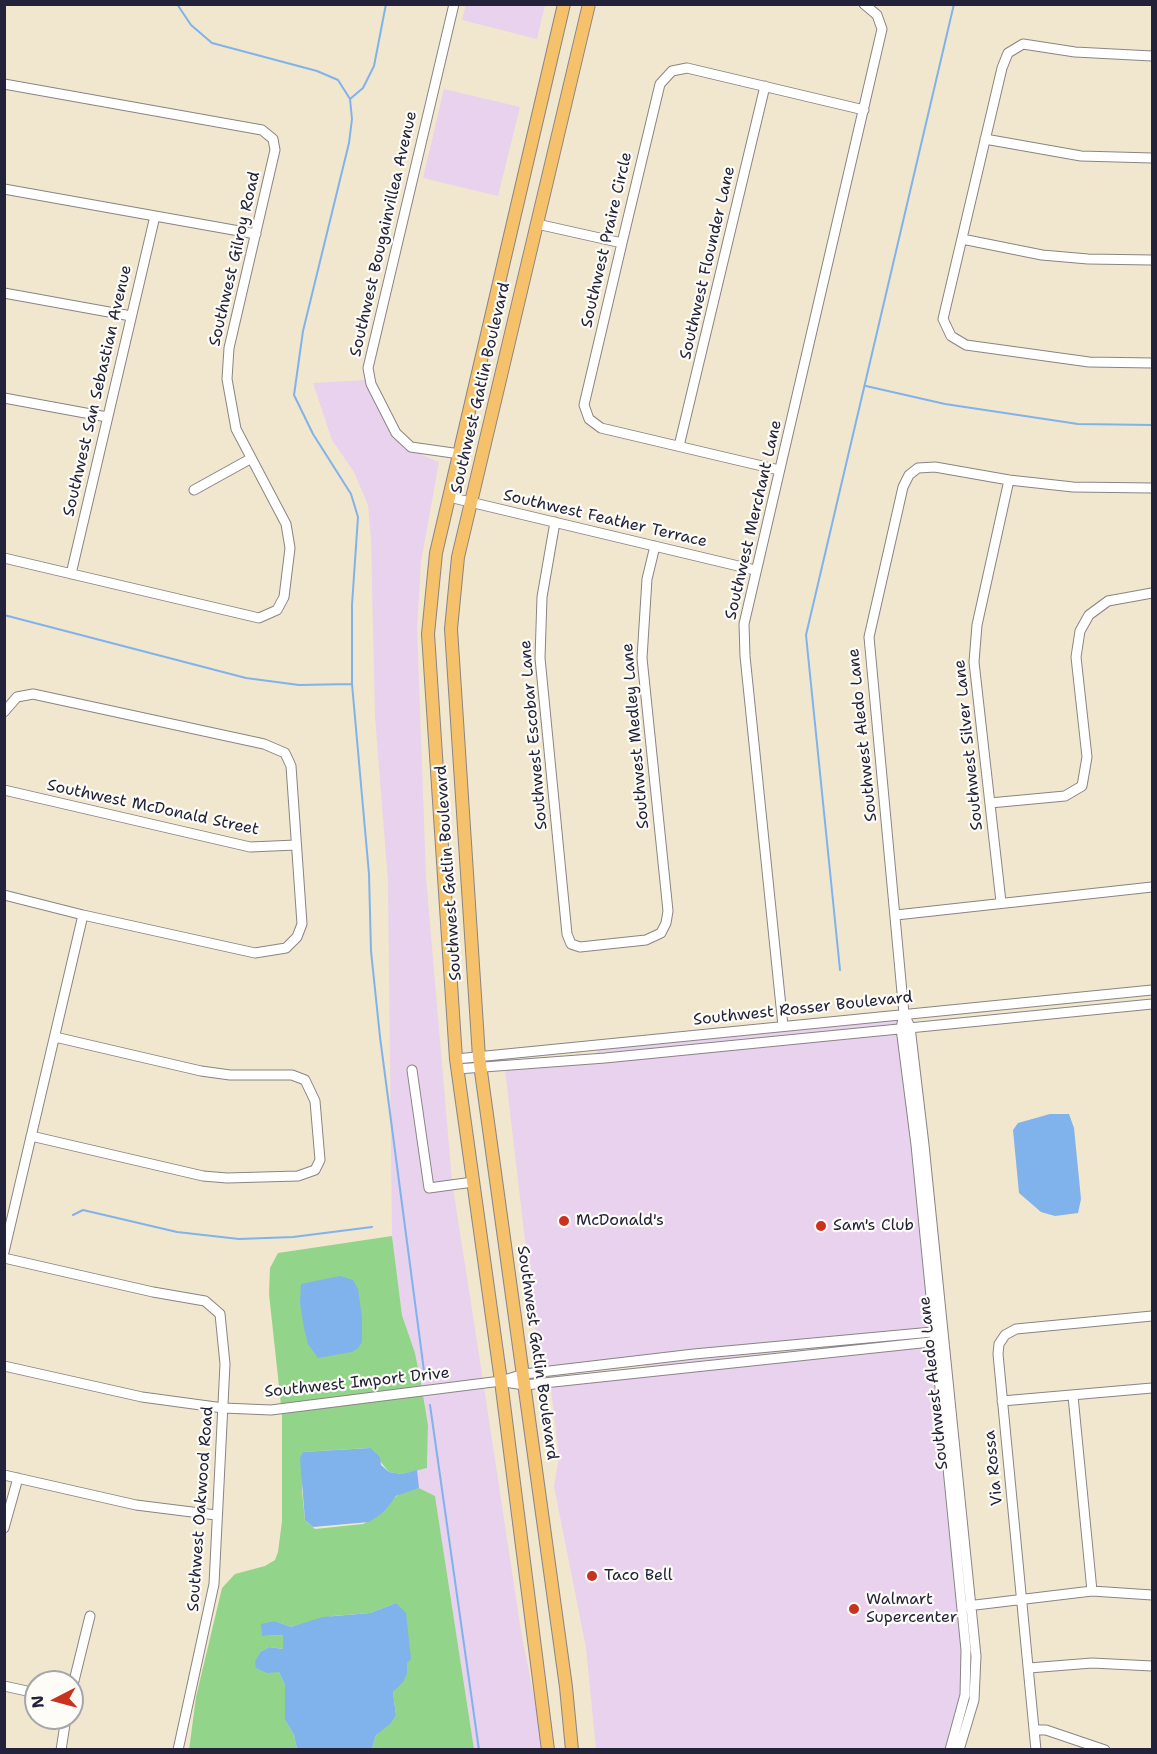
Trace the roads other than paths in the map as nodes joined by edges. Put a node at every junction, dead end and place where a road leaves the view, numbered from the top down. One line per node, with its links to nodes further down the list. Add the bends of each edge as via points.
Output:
1 (454, 4): 24 (street, Southwest Bougainvillea Avenue, via 368,368 371,384 396,433 411,447)
2 (564, 4): 24 (main road, Southwest Gatlin Boulevard)
3 (589, 4): 13 (main road, Southwest Gatlin Boulevard)
4 (864, 4): 8 (street, Southwest Merchant Lane, via 878,15 882,29)
5 (1152, 56): 9 (street, via 1086,53 1023,44 1013,48 1005,60)
6 (4, 84): 14 (street, Southwest Gilroy Road, via 262,130 271,135 275,150)
7 (765, 86): 8 (street, Southwest Praire Circle); 16 (street, Southwest Praire Circle, via 687,68 672,71 660,84); 23 (street, Southwest Flounder Lane)
8 (864, 110): 26 (street, Southwest Merchant Lane)
9 (986, 139): 10 (street, via 1081,156); 15 (street)
10 (1152, 158)
11 (4, 189): 12 (street)
12 (155, 216): 14 (street); 19 (street, Southwest San Sebastian Avenue)
13 (537, 224): 16 (street); 31 (main road, Southwest Gatlin Boulevard)
14 (256, 234): 25 (street, Southwest Gilroy Road, via 229,348 227,379 236,429)
15 (962, 239): 17 (street, via 1042,255); 20 (street, via 944,309 944,324 954,339 966,345 1077,361)
16 (622, 243): 23 (street, Southwest Praire Circle, via 584,405 589,419 601,428)
17 (1152, 260)
18 (4, 293): 19 (street)
19 (131, 316): 22 (street, Southwest San Sebastian Avenue)
20 (1152, 363)
21 (4, 398): 22 (street)
22 (107, 417): 36 (street, Southwest San Sebastian Avenue)
23 (680, 446): 26 (street, Southwest Praire Circle)
24 (460, 454): 30 (main road, Southwest Gatlin Boulevard)
25 (250, 459): 29 (street); 36 (street, Southwest Gilroy Road, via 290,536 284,597 277,610 259,618)
26 (779, 470): 35 (street, Southwest Merchant Lane)
27 (1009, 480): 28 (street, via 1073,487); 40 (street, Southwest Silver Lane, via 977,626 974,662); 46 (street, Southwest Aledo Lane, via 923,466 913,471 903,487 869,638)
28 (1152, 488)
29 (194, 490)
30 (449, 497): 31 (street, Southwest Feather Terrace); 55 (main road, Southwest Gatlin Boulevard, via 436,553 428,634)
31 (470, 503): 32 (street, Southwest Feather Terrace); 54 (main road, Southwest Gatlin Boulevard, via 458,557 451,629)
32 (555, 522): 33 (street, Southwest Feather Terrace); 47 (street, Southwest Escobar Lane, via 542,597 540,658 567,934 571,944 580,947 646,940 661,933)
33 (655, 546): 35 (street, Southwest Feather Terrace); 47 (street, Southwest Medley Lane, via 647,579 642,658 668,911)
34 (4, 558): 36 (street)
35 (755, 570): 51 (street, Southwest Merchant Lane, via 744,624 745,656)
36 (71, 574)
37 (1152, 593): 40 (street, via 1108,601 1089,615 1080,631 1076,657 1087,767 1082,786 1065,796)
38 (4, 712): 41 (street, via 17,697 33,693 264,744 285,753 291,766)
39 (4, 790): 41 (street, Southwest McDonald Street, via 250,847)
40 (990, 803): 44 (street, Southwest Silver Lane)
41 (296, 845): 45 (street, via 302,924 297,937 286,948 270,952 228,949)
42 (1152, 886): 44 (street)
43 (4, 895): 45 (street)
44 (1001, 902): 46 (street)
45 (83, 915): 53 (street)
46 (896, 915): 50 (street, Southwest Aledo Lane)
47 (666, 924)
48 (1152, 990): 50 (street, Southwest Rosser Boulevard)
49 (1152, 1004): 52 (street, Southwest Rosser Boulevard)
50 (904, 1014): 51 (street, Southwest Rosser Boulevard); 52 (street, Southwest Aledo Lane)
51 (783, 1026): 54 (street, Southwest Rosser Boulevard)
52 (905, 1028): 54 (street, Southwest Rosser Boulevard, via 605,1058); 62 (street, Southwest Aledo Lane)
53 (55, 1036): 57 (street); 57 (street, via 201,1071 230,1076 292,1075 305,1080 315,1101 320,1160 315,1170 298,1176 227,1178 203,1176)
54 (480, 1062): 55 (street, Southwest Rosser Boulevard); 64 (main road, Southwest Gatlin Boulevard)
55 (457, 1064): 58 (main road, Southwest Gatlin Boulevard)
56 (412, 1070): 58 (street, via 429,1188)
57 (32, 1136): 59 (street)
58 (473, 1182): 65 (main road, Southwest Gatlin Boulevard)
59 (4, 1252)
60 (4, 1258): 69 (street, Southwest Oakwood Road, via 213,1305 220,1314 223,1335)
61 (1152, 1316): 68 (street, Via Rossa, via 1016,1329 1005,1335 998,1354)
62 (939, 1336): 64 (street, Southwest Import Drive); 77 (street, Southwest Aledo Lane)
63 (4, 1366): 69 (street, Southwest Import Drive, via 142,1397)
64 (525, 1379): 65 (street, Southwest Import Drive); 89 (main road, Southwest Gatlin Boulevard)
65 (501, 1381): 69 (street, Southwest Import Drive, via 304,1407); 88 (main road, Southwest Gatlin Boulevard)
66 (1152, 1389): 67 (street)
67 (1073, 1396): 68 (street); 74 (street)
68 (1002, 1401): 76 (street, Via Rossa)
69 (223, 1408): 72 (street, Southwest Oakwood Road)
70 (4, 1475): 71 (street)
71 (18, 1478): 72 (street, via 136,1505); 73 (street)
72 (216, 1515): 87 (street, Southwest Oakwood Road, via 211,1610)
73 (4, 1528)
74 (1092, 1591): 75 (street); 76 (street)
75 (1152, 1595)
76 (1022, 1599): 77 (street); 80 (street, Via Rossa)
77 (966, 1606): 90 (street, Southwest Aledo Lane, via 968,1678); 91 (street, Southwest Aledo Lane, via 976,1684)
78 (90, 1616): 81 (street)
79 (1152, 1666): 80 (street, via 1092,1663)
80 (1029, 1668): 85 (street, Via Rossa)
81 (77, 1670)
82 (4, 1686): 83 (street)
83 (24, 1691)
84 (64, 1730): 86 (street)
85 (1035, 1730): 92 (street, Via Rossa); 93 (street)
86 (61, 1749)
87 (178, 1749)
88 (548, 1749)
89 (572, 1749)
90 (950, 1749)
91 (959, 1749)
92 (1035, 1749)
93 (1104, 1749)

